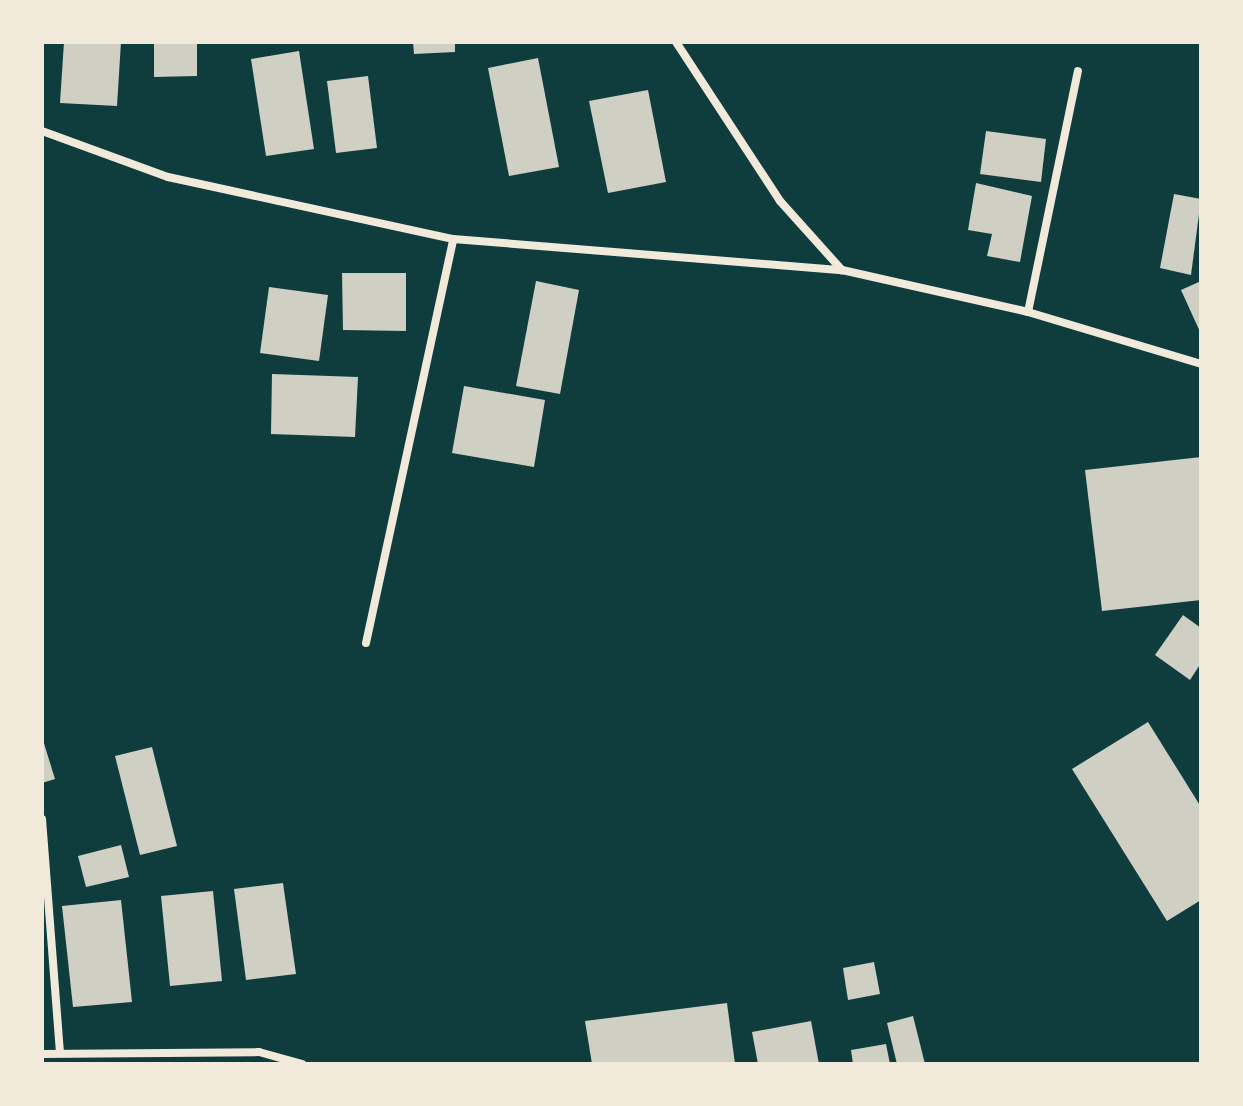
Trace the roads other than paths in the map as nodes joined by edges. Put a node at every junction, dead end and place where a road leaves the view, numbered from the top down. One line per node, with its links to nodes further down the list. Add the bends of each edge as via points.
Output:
1 (676, 42): 5 (street, via 780,201)
2 (1078, 71): 6 (street)
3 (42, 131): 4 (street, via 168,177)
4 (453, 239): 5 (street); 8 (street)
5 (842, 270): 6 (street)
6 (1028, 312): 7 (street)
7 (1201, 364)
8 (366, 643)
9 (42, 819): 10 (street)
10 (60, 1052): 11 (street); 12 (street, via 259,1052)
11 (42, 1054)
12 (302, 1064)

